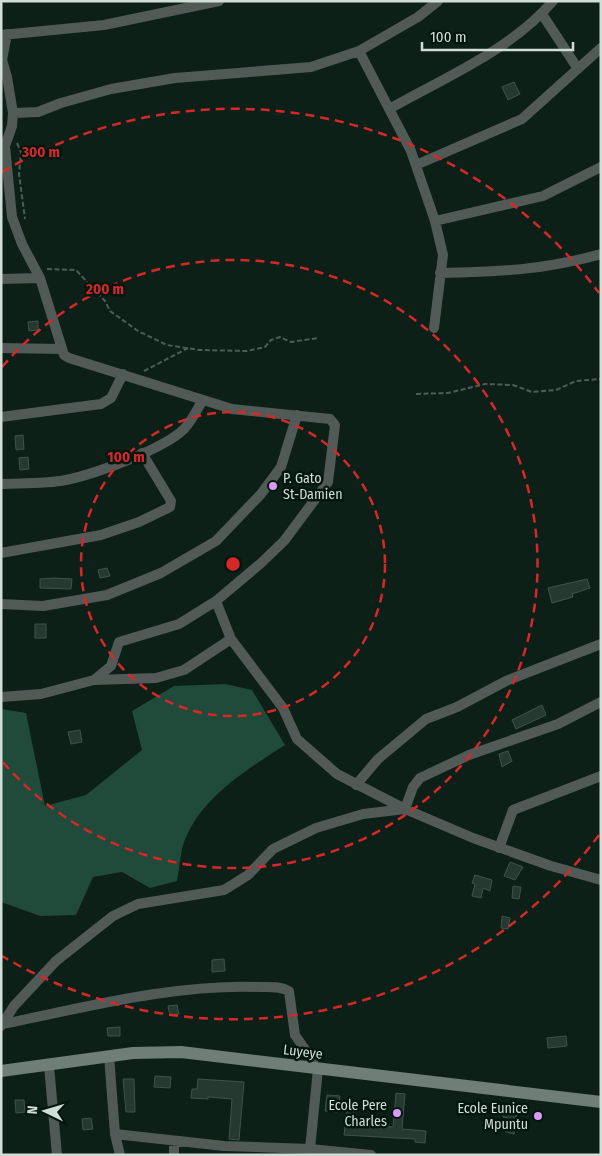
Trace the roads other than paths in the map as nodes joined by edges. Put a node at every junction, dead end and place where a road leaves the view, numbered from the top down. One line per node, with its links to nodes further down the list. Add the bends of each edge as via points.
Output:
1 (219, 1): 5 (street, via 106,25)
2 (438, 1): 7 (street, via 418,17)
3 (553, 1): 4 (street)
4 (542, 14): 8 (street); 9 (street, via 496,50)
5 (4, 35): 10 (street, via 2,60)
6 (601, 48): 8 (street)
7 (359, 51): 9 (street); 10 (street, via 311,67 175,78 111,88 38,112)
8 (578, 69): 12 (street, via 522,119)
9 (391, 108): 12 (street)
10 (13, 113): 11 (street)
11 (5, 143): 14 (street)
12 (416, 166): 15 (street)
13 (601, 167): 15 (street, via 543,196)
14 (7, 217): 17 (street)
15 (435, 221): 18 (street, via 443,255)
16 (601, 254): 18 (street, via 520,271)
17 (42, 273): 19 (street); 22 (street)
18 (440, 273): 20 (street)
19 (1, 279)
20 (434, 328)
21 (1, 348): 22 (street)
22 (62, 349): 23 (street, via 69,358)
23 (126, 375): 24 (street); 26 (street, via 111,398 101,404)
24 (203, 400): 25 (street, via 232,409); 27 (street, via 185,428 172,439)
25 (296, 415): 30 (street, via 330,419 336,425 328,482 284,541); 31 (street, via 281,467 262,494 216,541 161,573 107,595 43,606)
26 (1, 417)
27 (142, 453): 28 (street, via 66,480); 29 (street, via 171,501 170,507 101,536)
28 (1, 484)
29 (1, 553)
30 (216, 601): 32 (street); 34 (street, via 178,624 119,642 111,666)
31 (1, 604)
32 (231, 639): 34 (street, via 184,670 152,678); 38 (street, via 283,708 297,739 337,774)
33 (601, 644): 38 (street, via 506,681 426,719 378,759)
34 (94, 680): 35 (street, via 41,694)
35 (1, 698)
36 (601, 702): 39 (street, via 558,724 469,755 420,778)
37 (601, 776): 40 (street, via 513,810)
38 (356, 785): 39 (street)
39 (405, 809): 40 (street); 42 (street, via 363,814 316,828 273,849 248,875 224,890 138,904 113,916 56,962 14,1006)
40 (499, 848): 41 (street)
41 (601, 880)
42 (2, 1025): 45 (street, via 162,993 236,986 282,988 289,990 295,1035)
43 (109, 1056): 44 (street, Luyeye); 45 (street, Luyeye, via 181,1052); 48 (street)
44 (49, 1066): 46 (street, Luyeye); 52 (street)
45 (316, 1069): 47 (street, Luyeye); 50 (street)
46 (1, 1071)
47 (601, 1102)
48 (115, 1134): 49 (street); 53 (street)
49 (174, 1141): 51 (street); 54 (street)
50 (310, 1149): 51 (street); 55 (street)
51 (259, 1151)
52 (57, 1155)
53 (120, 1155)
54 (174, 1155)
55 (371, 1155)

